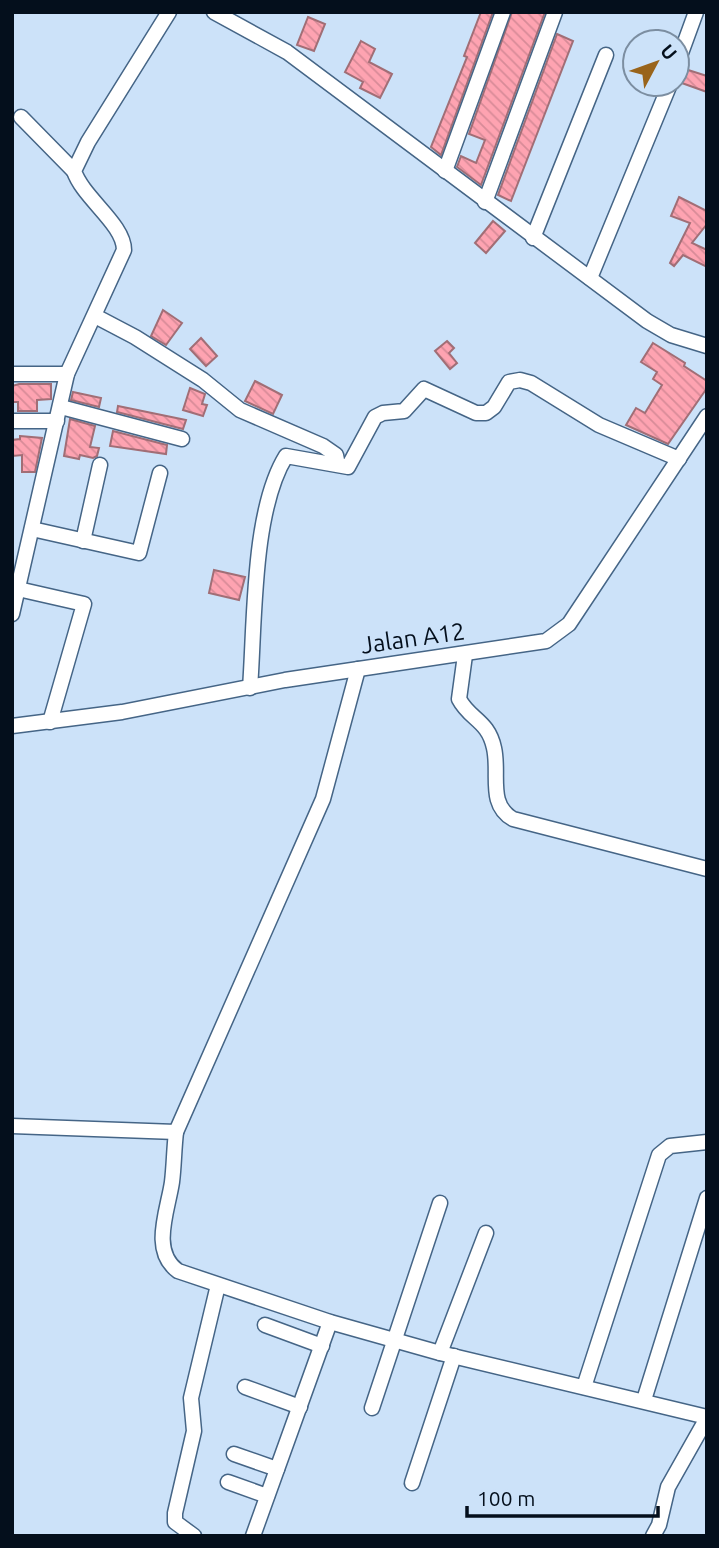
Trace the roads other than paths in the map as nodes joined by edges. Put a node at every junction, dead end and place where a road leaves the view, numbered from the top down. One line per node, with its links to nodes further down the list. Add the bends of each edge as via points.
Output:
1 (169, 12): 8 (street)
2 (214, 12): 9 (street, via 287,52)
3 (503, 12): 9 (street)
4 (555, 12): 10 (street)
5 (606, 55): 11 (street)
6 (664, 98): 12 (street)
7 (21, 117): 8 (street)
8 (74, 171): 13 (street, via 124,242 120,264)
9 (445, 171): 10 (street)
10 (485, 202): 11 (street)
11 (533, 239): 12 (street)
12 (590, 278): 14 (street, via 671,335)
13 (94, 316): 16 (street); 22 (street, via 191,373 240,410 323,446 336,455)
14 (707, 346)
15 (12, 374): 16 (street)
16 (67, 374): 17 (street)
17 (59, 414): 19 (street); 20 (street); 25 (street)
18 (707, 416): 21 (street, Jalan A12)
19 (12, 421)
20 (182, 439)
21 (679, 459): 22 (street, via 626,439 520,380 509,383 486,413 476,413 424,389 404,411 375,417 351,465); 29 (street, Jalan A12, via 562,632 547,641)
22 (334, 463): 31 (street, via 286,456 275,475 263,517)
23 (100, 465): 26 (street)
24 (160, 473): 26 (street, via 139,553)
25 (32, 530): 26 (street); 27 (street)
26 (83, 541)
27 (18, 589): 28 (street); 32 (street, via 84,604)
28 (12, 614)
29 (465, 655): 30 (street, Jalan A12); 34 (street, via 459,699 491,736 501,811 513,820)
30 (358, 669): 31 (street, Jalan A12); 36 (street, via 323,799)
31 (250, 688): 32 (street, Jalan A12)
32 (50, 722): 33 (street, Jalan A12)
33 (12, 726)
34 (707, 869)
35 (12, 1126): 36 (street)
36 (176, 1132): 41 (street, via 163,1251 178,1271)
37 (707, 1142): 48 (street, via 670,1146 659,1155)
38 (707, 1198): 49 (street)
39 (440, 1203): 44 (street)
40 (485, 1233): 46 (street)
41 (218, 1285): 42 (street); 58 (street, via 191,1398 194,1431 175,1513 175,1522)
42 (330, 1322): 44 (street); 45 (street)
43 (264, 1325): 45 (street)
44 (396, 1340): 46 (street); 51 (street)
45 (322, 1346): 50 (street)
46 (447, 1354): 48 (street); 56 (street)
47 (245, 1387): 50 (street)
48 (584, 1387): 49 (street)
49 (644, 1400): 52 (street)
50 (300, 1408): 54 (street)
51 (372, 1408)
52 (707, 1418): 60 (street, via 668,1487)
53 (234, 1454): 54 (street)
54 (277, 1469): 57 (street)
55 (228, 1482): 57 (street)
56 (412, 1483)
57 (267, 1496): 59 (street)
58 (194, 1536)
59 (253, 1536)
60 (653, 1536)

